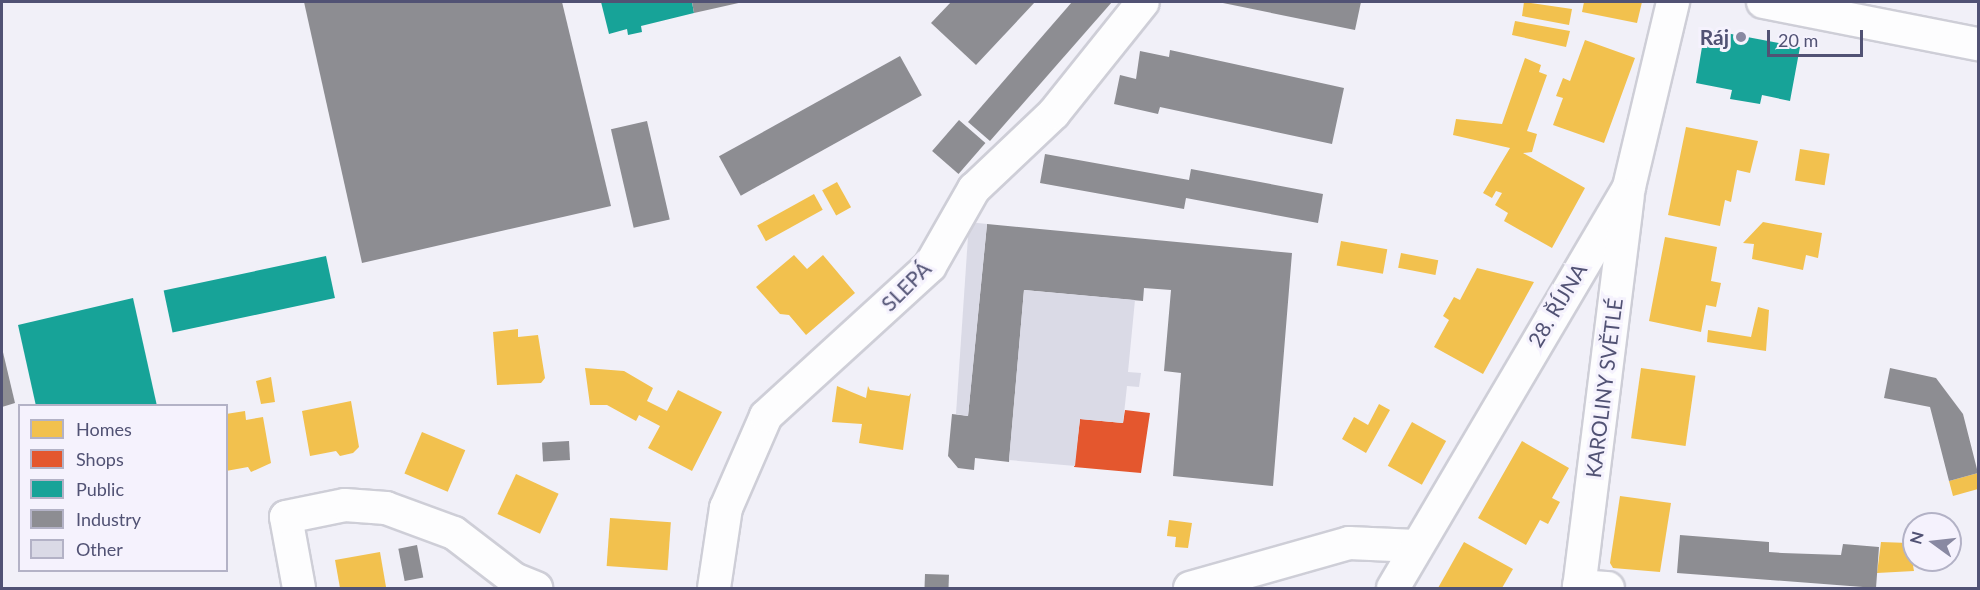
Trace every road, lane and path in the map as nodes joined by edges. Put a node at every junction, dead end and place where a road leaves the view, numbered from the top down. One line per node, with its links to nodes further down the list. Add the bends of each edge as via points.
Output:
1 (1143, 2): 9 (street, SLEPÁ, via 1054,113 974,189 930,266 766,416 726,508)
2 (1673, 2): 5 (street, 28. ŘÍJNA)
3 (1763, 2): 4 (street)
4 (1978, 44)
5 (1629, 187): 6 (street, 28. ŘÍJNA); 12 (street, KAROLINY SVĚTLÉ)
6 (1416, 546): 10 (street, via 1349,543); 11 (street, 28. ŘÍJNA)
7 (299, 588): 8 (street, via 285,517 345,505 386,508 454,533 513,579)
8 (536, 588)
9 (714, 588)
10 (1190, 588)
11 (1393, 588)
12 (1589, 588)

